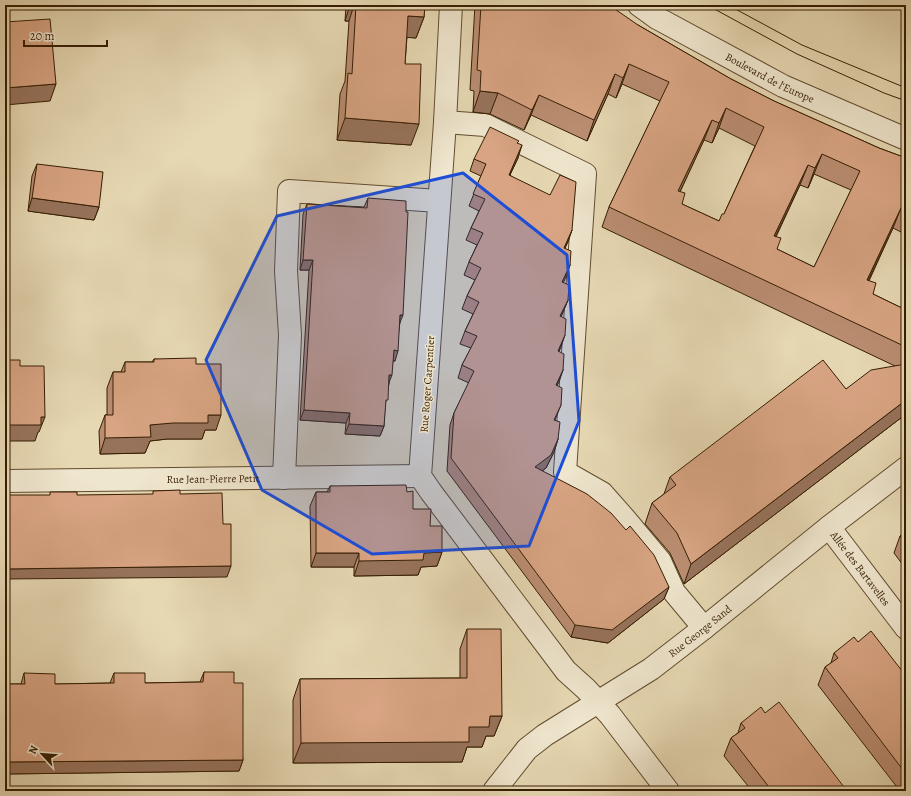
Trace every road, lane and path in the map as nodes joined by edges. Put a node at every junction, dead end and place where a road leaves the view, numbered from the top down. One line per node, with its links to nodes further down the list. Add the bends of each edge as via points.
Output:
1 (451, 5): 3 (street, Rue Roger Carpentier)
2 (640, 5): 4 (street, Boulevard de l'Europe, via 657,18 783,86)
3 (445, 122): 5 (street, Rue Roger Carpentier); 11 (street, via 485,125 584,174 565,472 602,493 626,519 660,561 674,592)
4 (906, 139)
5 (439, 201): 7 (street, Rue Roger Carpentier); 8 (street, via 289,191 286,271 290,335)
6 (906, 468): 10 (street, Rue George Sand)
7 (420, 476): 8 (street, Rue Jean-Pierre Petit); 13 (street, via 566,671)
8 (284, 478): 9 (street, Rue Jean-Pierre Petit)
9 (5, 480)
10 (829, 527): 11 (street, Rue George Sand); 12 (street, Allée des Bartavelles)
11 (704, 628): 13 (street, Rue George Sand, via 651,669)
12 (906, 628)
13 (598, 702): 14 (street, Rue George Sand, via 545,735 527,750); 15 (street)
14 (494, 791)
15 (668, 791)

